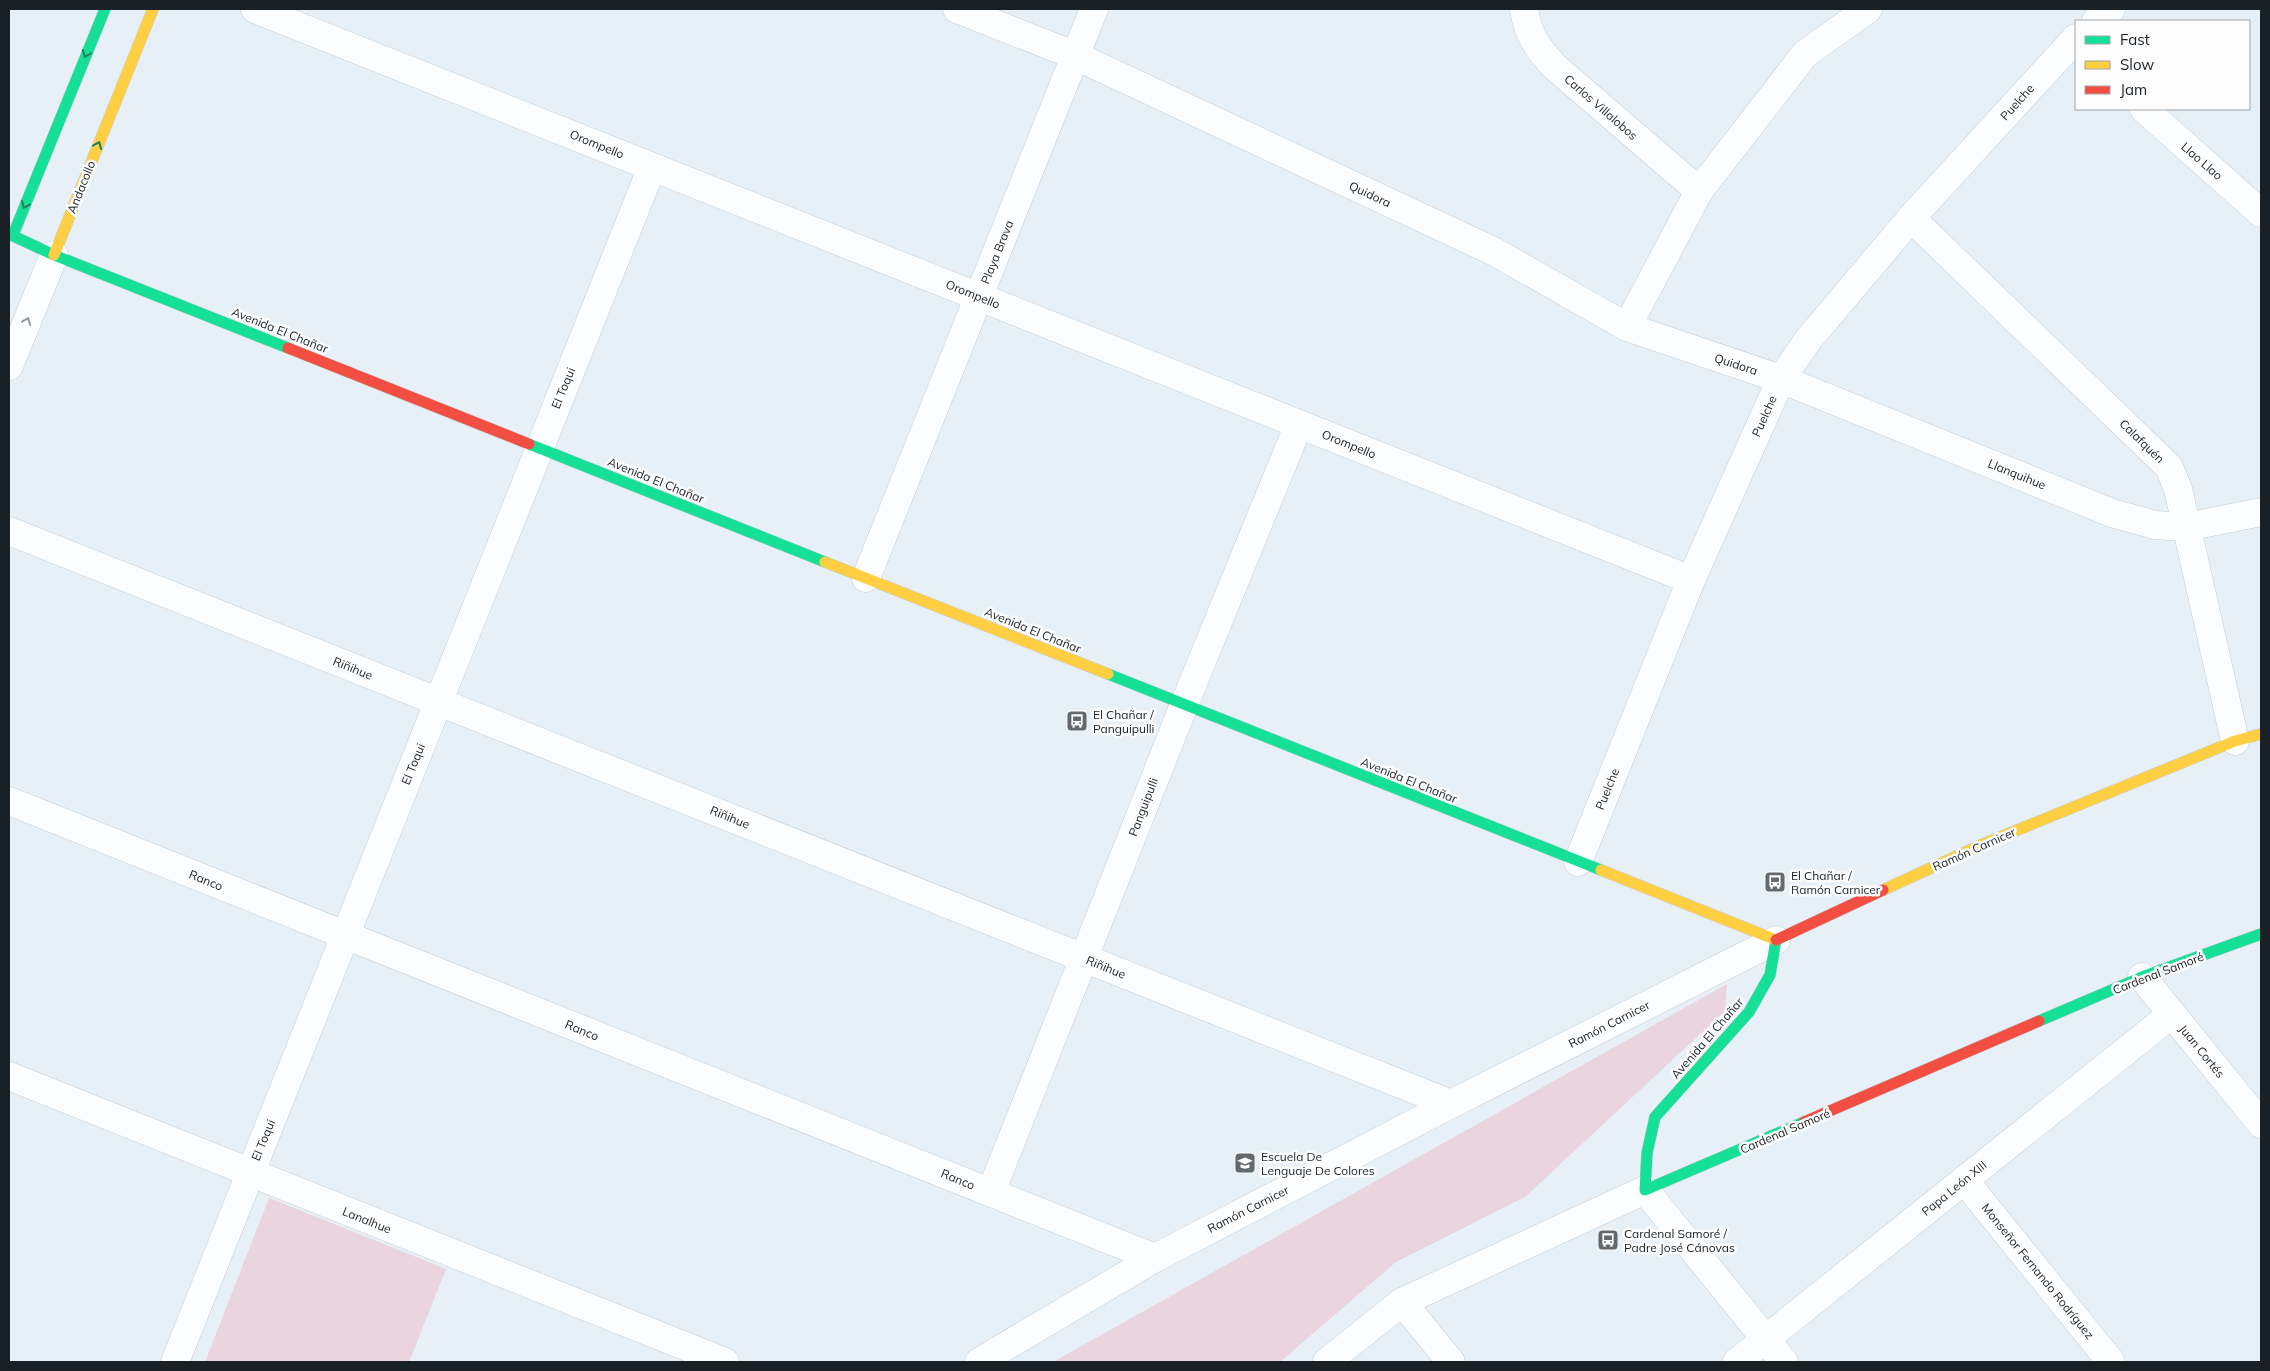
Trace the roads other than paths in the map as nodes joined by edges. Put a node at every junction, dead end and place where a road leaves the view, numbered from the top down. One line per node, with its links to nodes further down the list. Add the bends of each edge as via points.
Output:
1 (104, 9): 17 (street, one-way to 17)
2 (153, 9): 18 (street, Andacollo, one-way to 2)
3 (255, 9): 13 (street, Orompello)
4 (957, 9): 11 (street, Quidora)
5 (1094, 9): 11 (street, Playa Brava)
6 (1524, 9): 14 (street, Carlos Villalobos, via 1526,24 1538,48 1555,67)
7 (1868, 9): 14 (street, via 1805,54)
8 (2111, 9): 9 (street)
9 (2097, 20)
10 (2074, 44): 16 (street, Puelche)
11 (1076, 56): 19 (street, Playa Brava); 20 (street, Quidora, via 1495,252)
12 (2145, 110): 15 (street, Llao Llao)
13 (652, 167): 19 (street, Orompello); 24 (street, El Toqui)
14 (1699, 191): 20 (street)
15 (2261, 213)
16 (1911, 218): 22 (street, Puelche, via 1808,340); 26 (street, Calafquén, via 2169,467 2178,489)
17 (10, 238): 18 (street, Avenida El Chañar)
18 (54, 255): 21 (street, Andacollo, one-way to 18); 24 (street, Avenida El Chañar)
19 (979, 296): 23 (street, Orompello); 28 (street, Playa Brava)
20 (1627, 327): 22 (street, Quidora)
21 (9, 366)
22 (1781, 379): 26 (street, Llanquihue, via 2112,513 2154,525); 29 (street, Puelche)
23 (1299, 424): 29 (street, Orompello); 31 (street, Panguipulli)
24 (539, 448): 28 (street, Avenida El Chañar); 30 (street, El Toqui)
25 (2261, 512): 26 (street, Llanquihue)
26 (2186, 527): 33 (street, Calafquén)
27 (9, 530): 30 (street, Riñihue)
28 (866, 578): 31 (street, Avenida El Chañar)
29 (1690, 580): 35 (street, Puelche)
30 (438, 701): 37 (street, El Toqui); 39 (street, Riñihue)
31 (1184, 705): 35 (street, Avenida El Chañar); 39 (street, Panguipulli)
32 (2261, 734): 33 (street, Ramón Carnicer)
33 (2235, 741): 38 (street, Ramón Carnicer, via 1981,845)
34 (9, 801): 37 (street, Ranco)
35 (1578, 862): 38 (street, Avenida El Chañar)
36 (2261, 934): 40 (street, Cardenal Samoré)
37 (345, 935): 45 (street, El Toqui); 48 (street, Ranco)
38 (1776, 940): 43 (street, Ramón Carnicer); 47 (street, Avenida El Chañar, via 1770,975 1749,1012 1655,1118 1647,1153)
39 (1084, 958): 43 (street, Riñihue); 48 (street, Panguipulli)
40 (2142, 977): 41 (street, Juan Cortés); 47 (street, Cardenal Samoré)
41 (2172, 1014): 44 (street, Juan Cortés); 46 (street, Papa León XIII)
42 (9, 1076): 45 (street, Lanalhue)
43 (1451, 1104): 49 (street, Ramón Carnicer)
44 (2261, 1124)
45 (250, 1174): 52 (street, El Toqui); 53 (street, Lanalhue)
46 (1964, 1180): 51 (street, Papa León XIII); 59 (street, Monseñor Fernando Rodríguez)
47 (1645, 1190): 50 (street, Cardenal Samoré); 51 (street)
48 (991, 1192): 49 (street, Ranco)
49 (1155, 1258): 54 (street, Ramón Carnicer)
50 (1402, 1302): 55 (street, Cardenal Samoré); 56 (street)
51 (1766, 1339): 57 (street, Papa León XIII); 58 (street)
52 (176, 1362)
53 (725, 1362)
54 (979, 1362)
55 (1327, 1362)
56 (1451, 1362)
57 (1737, 1362)
58 (1784, 1362)
59 (2112, 1362)

